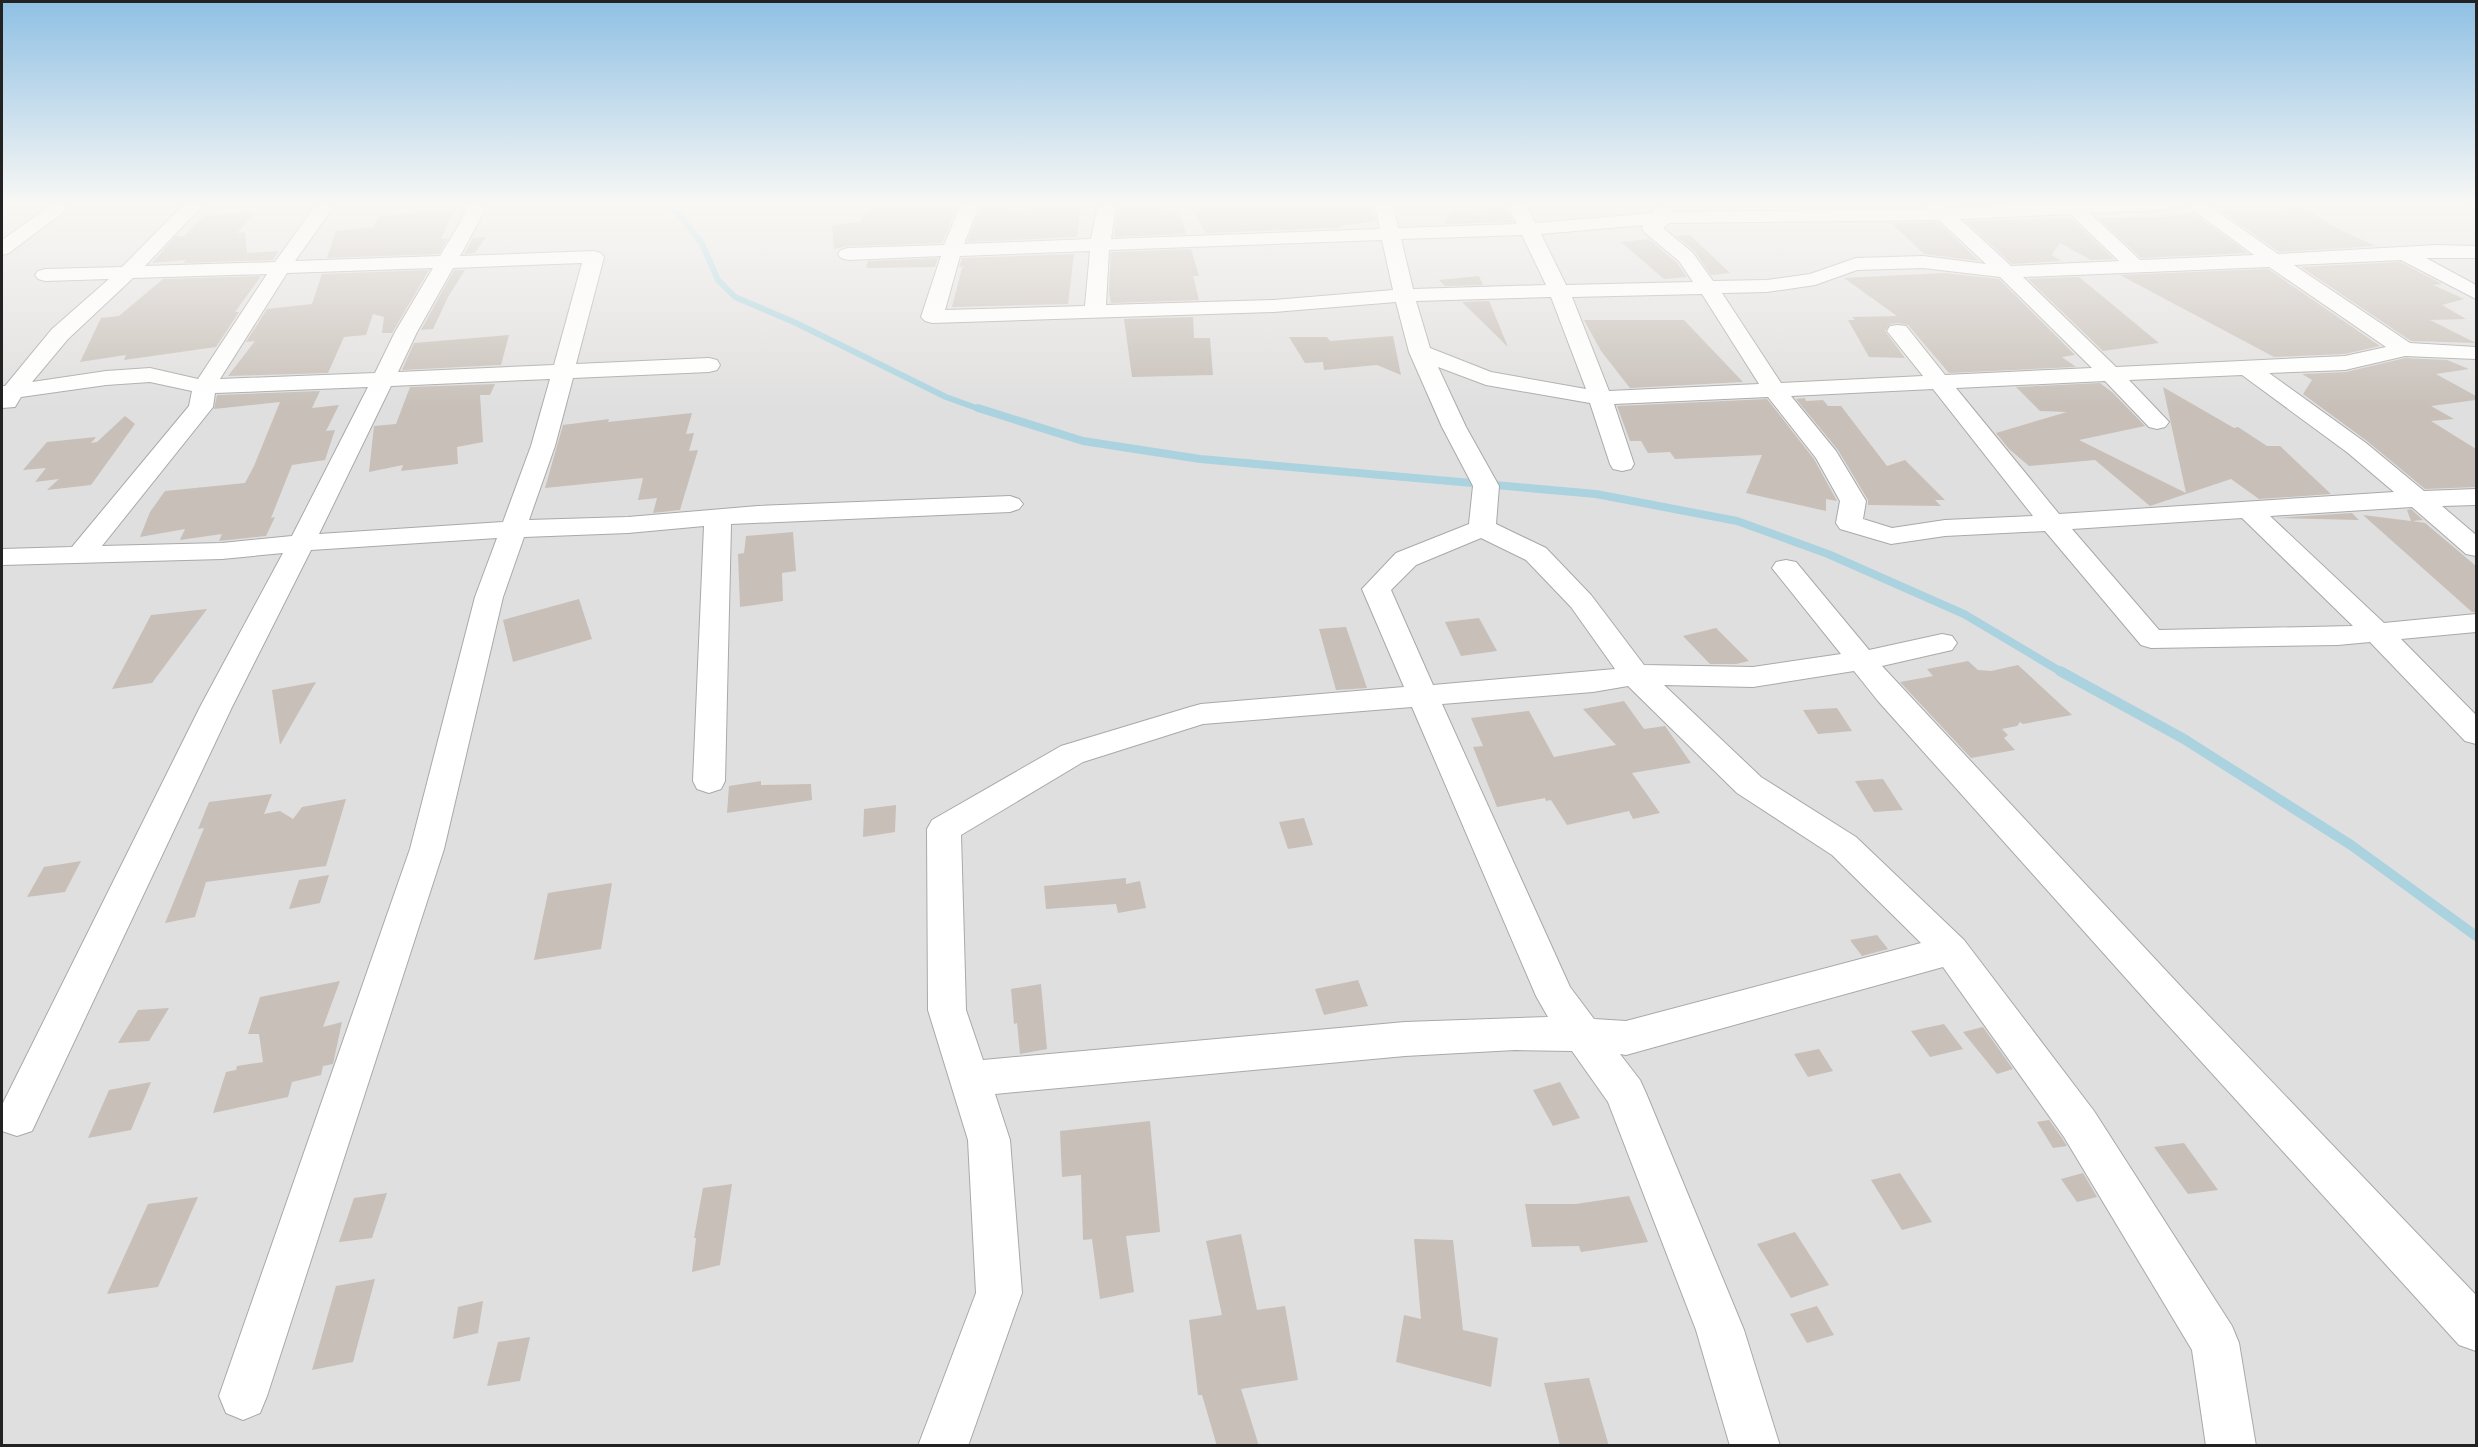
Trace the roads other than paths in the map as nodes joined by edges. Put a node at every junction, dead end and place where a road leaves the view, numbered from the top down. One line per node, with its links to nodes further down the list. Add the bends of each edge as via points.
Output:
1 (128, 272): 33 (street, via 60,334)
2 (2005, 272): 28 (street)
3 (113, 273): 15 (street)
4 (277, 273): 31 (street)
5 (440, 273): 29 (street)
6 (590, 273): 27 (street)
7 (946, 273): 20 (street, via 932,317)
8 (1098, 273): 20 (street)
9 (1399, 273): 19 (street)
10 (1550, 273): 17 (street)
11 (1696, 273): 16 (street)
12 (1833, 273): 16 (street, via 1767,286)
13 (2292, 273): 22 (street)
14 (2439, 273): 18 (street)
15 (45, 275)
16 (1706, 286): 17 (street); 32 (street)
17 (1559, 291): 19 (street); 34 (street)
18 (2476, 293)
19 (1404, 295): 20 (street, via 1274,306); 23 (street)
20 (1095, 312)
21 (1898, 331): 30 (street)
22 (2404, 349): 24 (street); 26 (street, via 2345,363)
23 (1420, 352): 34 (street, via 1486,378); 44 (street, via 1486,486)
24 (2476, 353)
25 (709, 364): 27 (street)
26 (2246, 368): 28 (street); 39 (street, via 2357,448)
27 (564, 370): 29 (street); 45 (street, via 543,446)
28 (2111, 375): 30 (street); 36 (street)
29 (382, 380): 31 (street); 46 (street)
30 (1939, 382): 32 (street); 43 (street)
31 (204, 387): 33 (street, via 150,375); 48 (street, via 201,407)
32 (1775, 391): 34 (street); 43 (street, via 1827,456 1853,501 1848,523 1891,536)
33 (7, 393): 35 (street)
34 (1600, 398): 37 (street)
35 (2, 413)
36 (2157, 422)
37 (1622, 464)
38 (2476, 497): 39 (street)
39 (2418, 499): 41 (street); 47 (street)
40 (1010, 504): 42 (street)
41 (2248, 510): 43 (street); 52 (street)
42 (718, 518): 45 (street); 58 (street)
43 (2050, 521): 52 (street, via 2151,639)
44 (1482, 528): 55 (street, via 1536,554 1581,601); 56 (street, via 1406,560 1376,589)
45 (513, 529): 46 (street); 64 (street, via 489,597 427,849)
46 (302, 543): 48 (street, via 222,551); 62 (street, via 216,707)
47 (2476, 548)
48 (81, 554): 49 (street)
49 (2, 557)
50 (1786, 568): 54 (street)
51 (2476, 623): 52 (street)
52 (2378, 633): 57 (street)
53 (1942, 643): 54 (street)
54 (1862, 661): 55 (street, via 1753,677); 63 (street, via 2171,1002)
55 (1635, 675): 56 (street, via 1593,682); 59 (street, via 1749,785 1844,846)
56 (1421, 695): 60 (street, via 1555,996); 61 (street, via 1201,714 1072,754 944,829 947,1010)
57 (2476, 733)
58 (709, 781)
59 (1951, 950): 60 (street, via 1626,1038); 67 (street, via 2079,1124 2215,1343)
60 (1582, 1033): 61 (street, via 1485,1032); 66 (street, via 1625,1092 1720,1330)
61 (969, 1079): 65 (street, via 989,1140 999,1293)
62 (17, 1118)
63 (2476, 1328)
64 (243, 1396)
65 (943, 1446)
66 (1755, 1446)
67 (2231, 1446)

